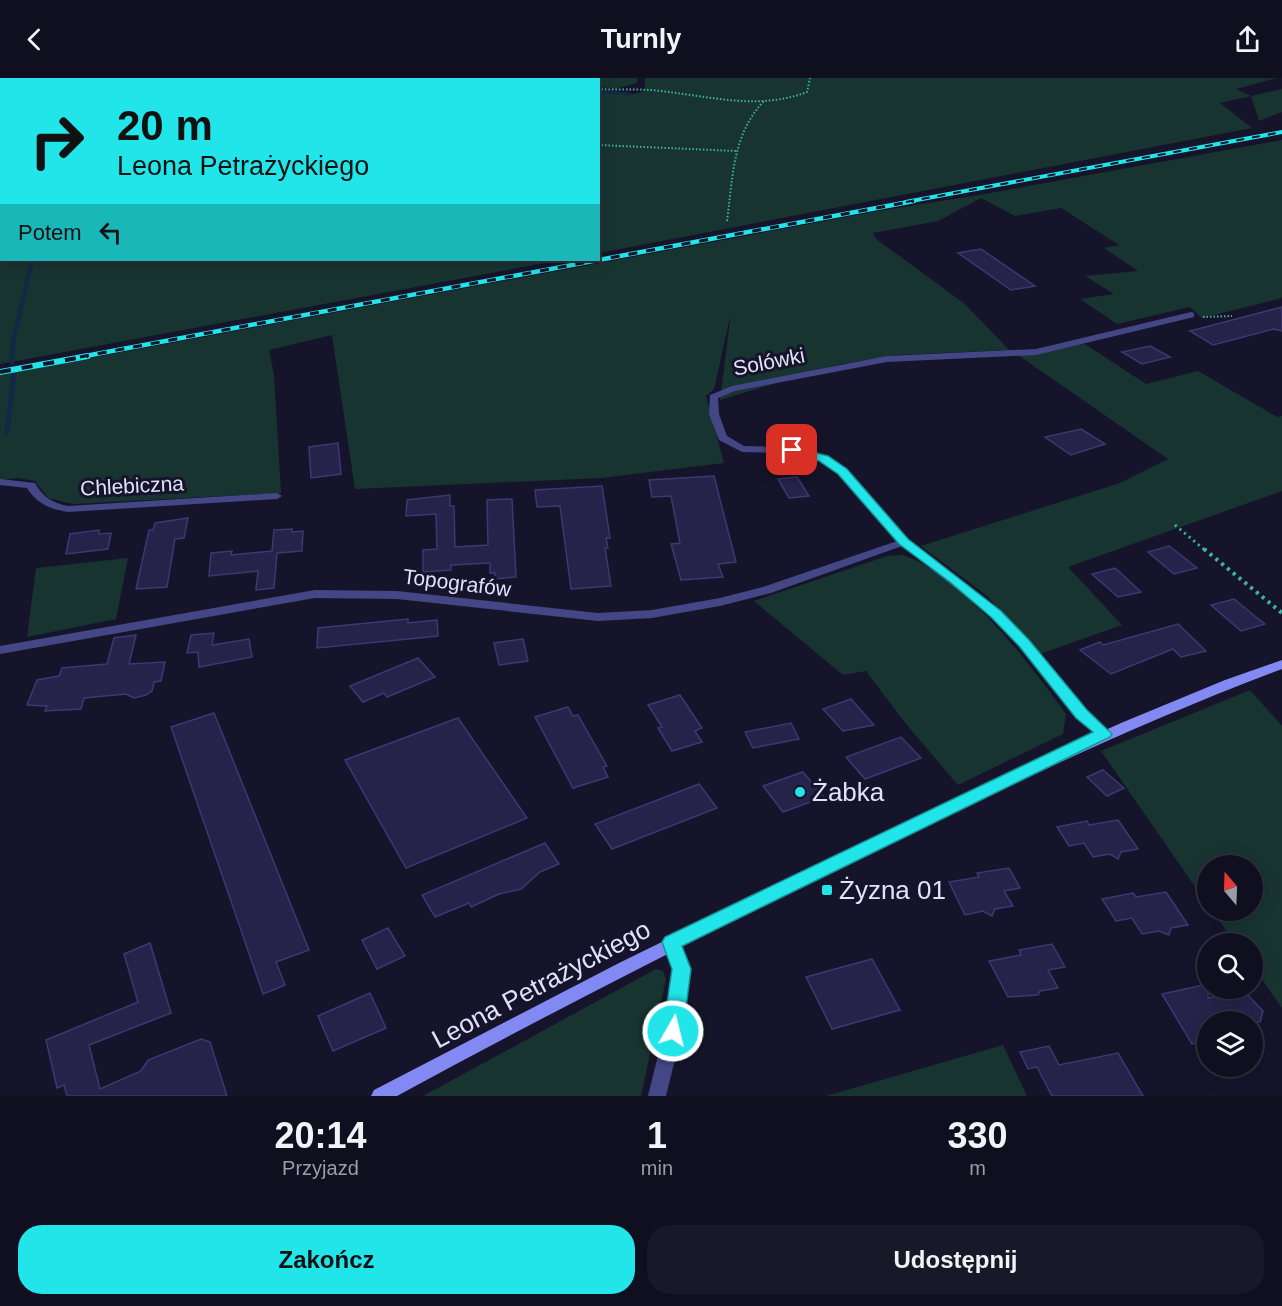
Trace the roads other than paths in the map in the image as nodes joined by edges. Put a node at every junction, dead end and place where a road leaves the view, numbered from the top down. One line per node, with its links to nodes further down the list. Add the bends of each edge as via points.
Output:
1 (1191, 315): 4 (street, Solówki, via 1036,351 888,359 732,388 714,397 714,414 723,438 742,449 792,450 824,459 842,471)
2 (0, 482): 3 (street, Chlebiczna, via 31,485 36,497 49,506 68,509)
3 (277, 496)
4 (904, 542): 5 (street, Topografów, via 767,590 652,614 598,617 397,595 315,594); 7 (street, Solówki, via 996,614 1081,714)
5 (0, 650)
6 (1282, 664): 7 (street, Leona Petrażyckiego)
7 (1104, 734): 8 (street, Leona Petrażyckiego)
8 (671, 942): 9 (street, Leona Petrażyckiego); 10 (street, via 682,969 673,1031)
9 (380, 1096)
10 (657, 1096)

